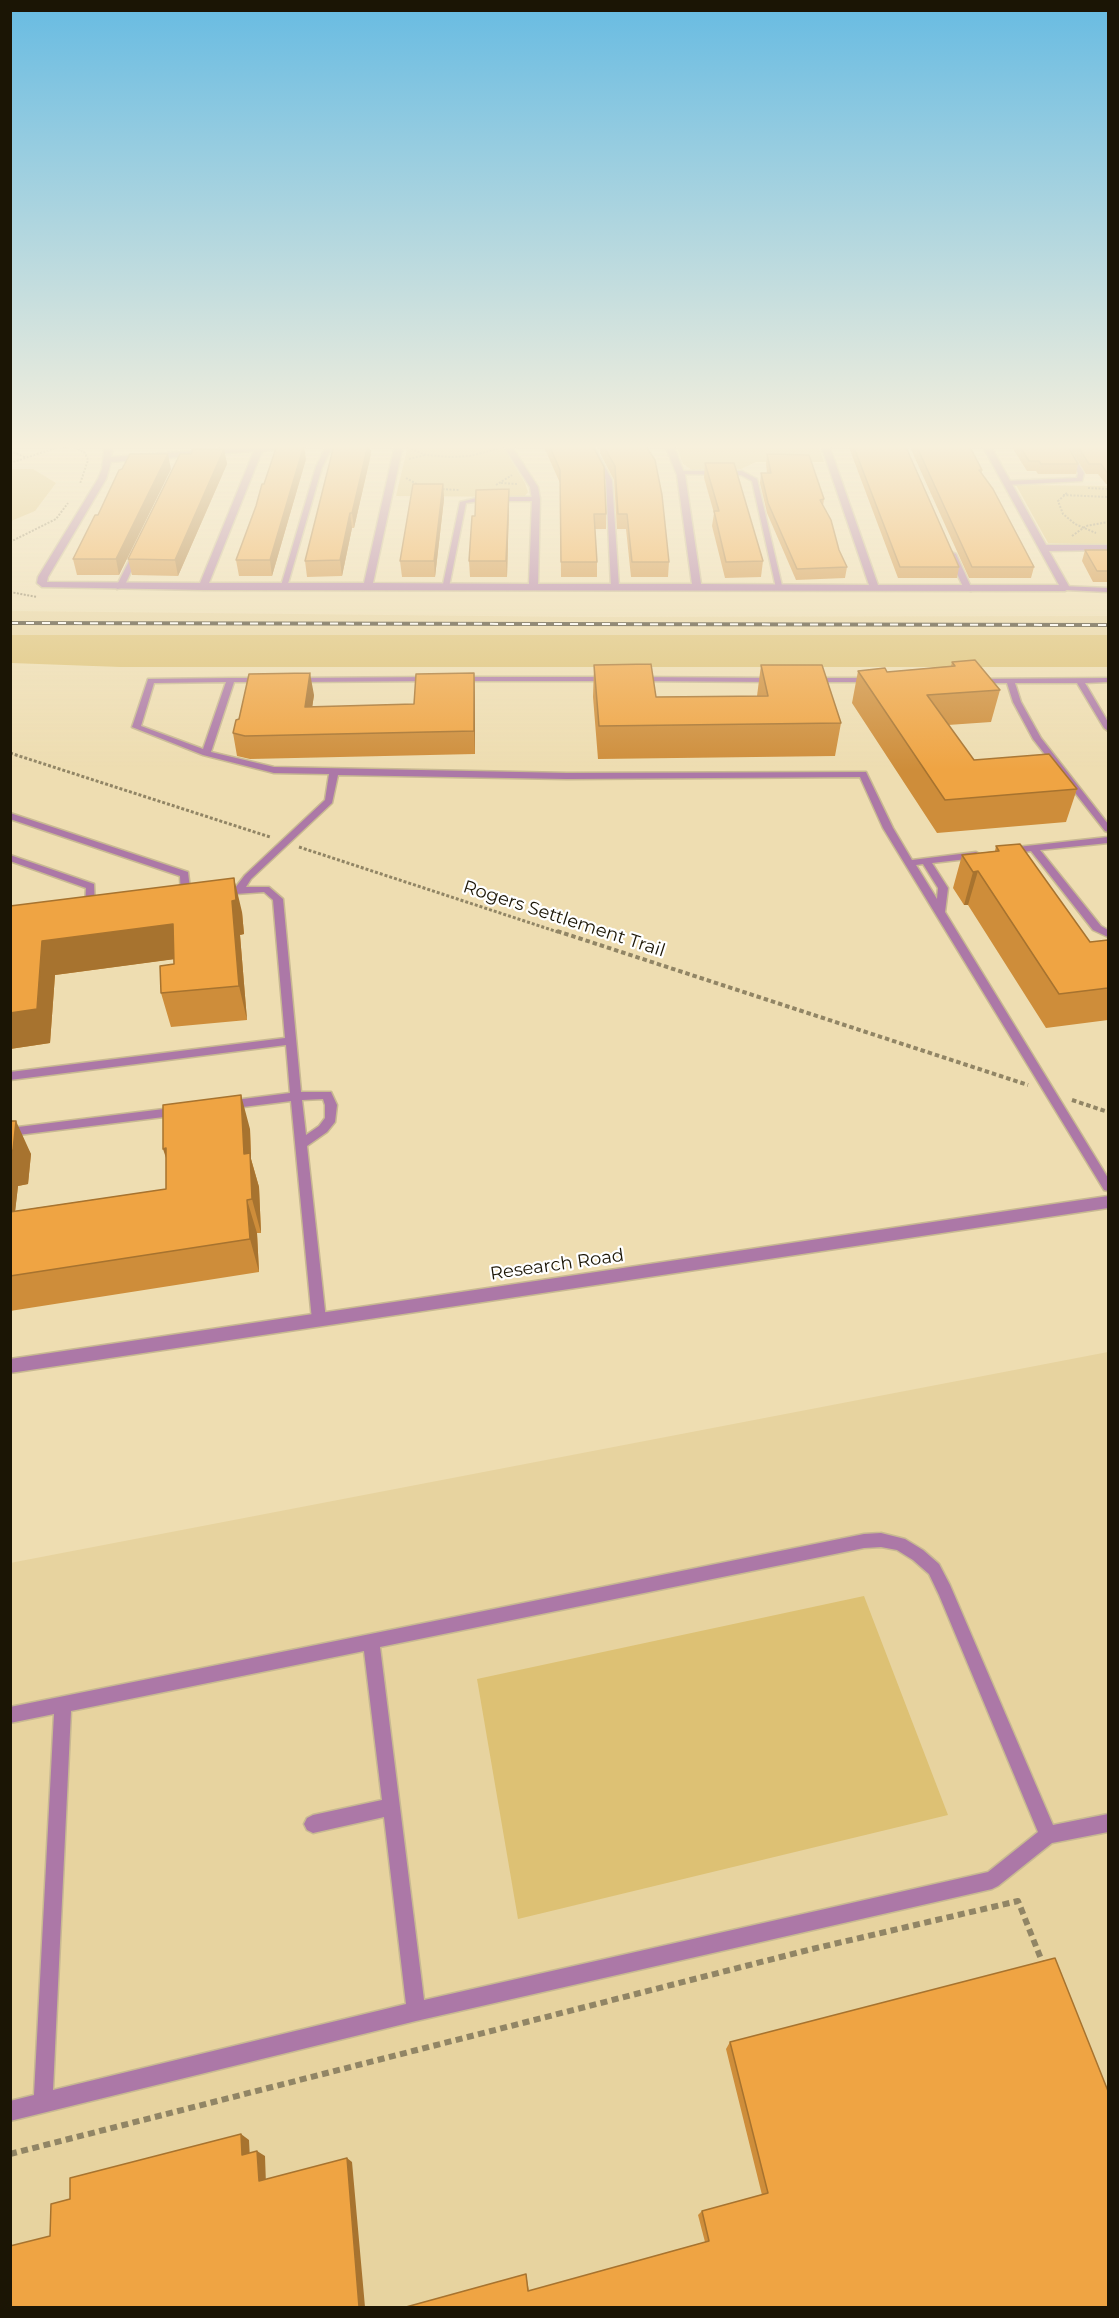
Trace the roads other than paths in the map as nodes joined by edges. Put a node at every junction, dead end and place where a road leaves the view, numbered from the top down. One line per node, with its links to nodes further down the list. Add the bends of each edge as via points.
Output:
1 (57, 553): 14 (street, via 42,583)
2 (136, 553): 14 (lane)
3 (217, 553): 15 (street)
4 (293, 553): 16 (lane)
5 (375, 553): 17 (street)
6 (452, 553): 18 (lane)
7 (534, 553): 19 (street)
8 (613, 553): 20 (lane)
9 (693, 553): 21 (street)
10 (772, 553): 22 (lane)
11 (863, 553): 23 (street)
12 (952, 553): 25 (lane)
13 (1045, 553): 24 (street)
14 (120, 587): 15 (street)
15 (203, 587): 16 (street)
16 (283, 587): 17 (street)
17 (368, 587): 18 (street)
18 (445, 587): 19 (street)
19 (532, 587): 20 (street)
20 (615, 587): 21 (street)
21 (698, 587): 22 (street)
22 (780, 588): 23 (street)
23 (875, 588): 25 (street)
24 (1065, 588): 25 (street); 26 (lane)
25 (968, 589)
26 (1108, 590)
27 (439, 679): 33 (lane)
28 (451, 679): 29 (lane)
29 (622, 679)
30 (633, 679): 34 (lane)
31 (231, 680): 32 (lane); 42 (lane); 42 (lane, via 151,681 136,727)
32 (277, 680)
33 (289, 680)
34 (787, 680)
35 (798, 680): 36 (lane)
36 (881, 680)
37 (1108, 680): 40 (lane)
38 (963, 681): 39 (lane)
39 (1010, 681): 40 (lane); 45 (lane, via 1037,739)
40 (1080, 681): 41 (lane)
41 (1108, 728)
42 (206, 753): 43 (lane, via 274,770)
43 (334, 772): 52 (lane, via 567,776 863,774 888,828); 53 (lane, via 329,801)
44 (10, 816): 53 (lane, via 185,874 191,896)
45 (1108, 829)
46 (1108, 840): 47 (lane)
47 (1033, 848): 48 (lane); 56 (lane, via 1097,928)
48 (993, 853)
49 (982, 854): 51 (lane)
50 (10, 858): 54 (lane, via 91,886 95,908)
51 (926, 861): 52 (lane); 55 (lane, via 943,888)
52 (910, 863): 55 (lane)
53 (239, 890): 57 (lane, via 266,889 278,899)
54 (78, 910)
55 (940, 912): 64 (lane)
56 (1108, 934)
57 (291, 1041): 58 (lane); 59 (lane)
58 (10, 1077)
59 (296, 1096): 60 (lane); 63 (lane); 63 (lane, via 327,1095 331,1105 331,1119)
60 (218, 1106)
61 (195, 1109): 62 (lane)
62 (10, 1132)
63 (301, 1143): 66 (lane)
64 (1108, 1187)
65 (1108, 1202): 66 (street, Research Road)
66 (319, 1320): 67 (street, Research Road)
67 (10, 1366)
68 (371, 1642): 69 (lane); 71 (lane); 74 (lane, via 864,1541 900,1544 934,1569 945,1590)
69 (63, 1705): 70 (lane); 76 (lane)
70 (10, 1715)
71 (391, 1807): 73 (lane); 75 (lane)
72 (1108, 1823): 74 (lane)
73 (313, 1824)
74 (1048, 1835): 75 (lane, via 992,1880)
75 (416, 2011): 76 (lane)
76 (43, 2103): 77 (lane)
77 (10, 2111)

